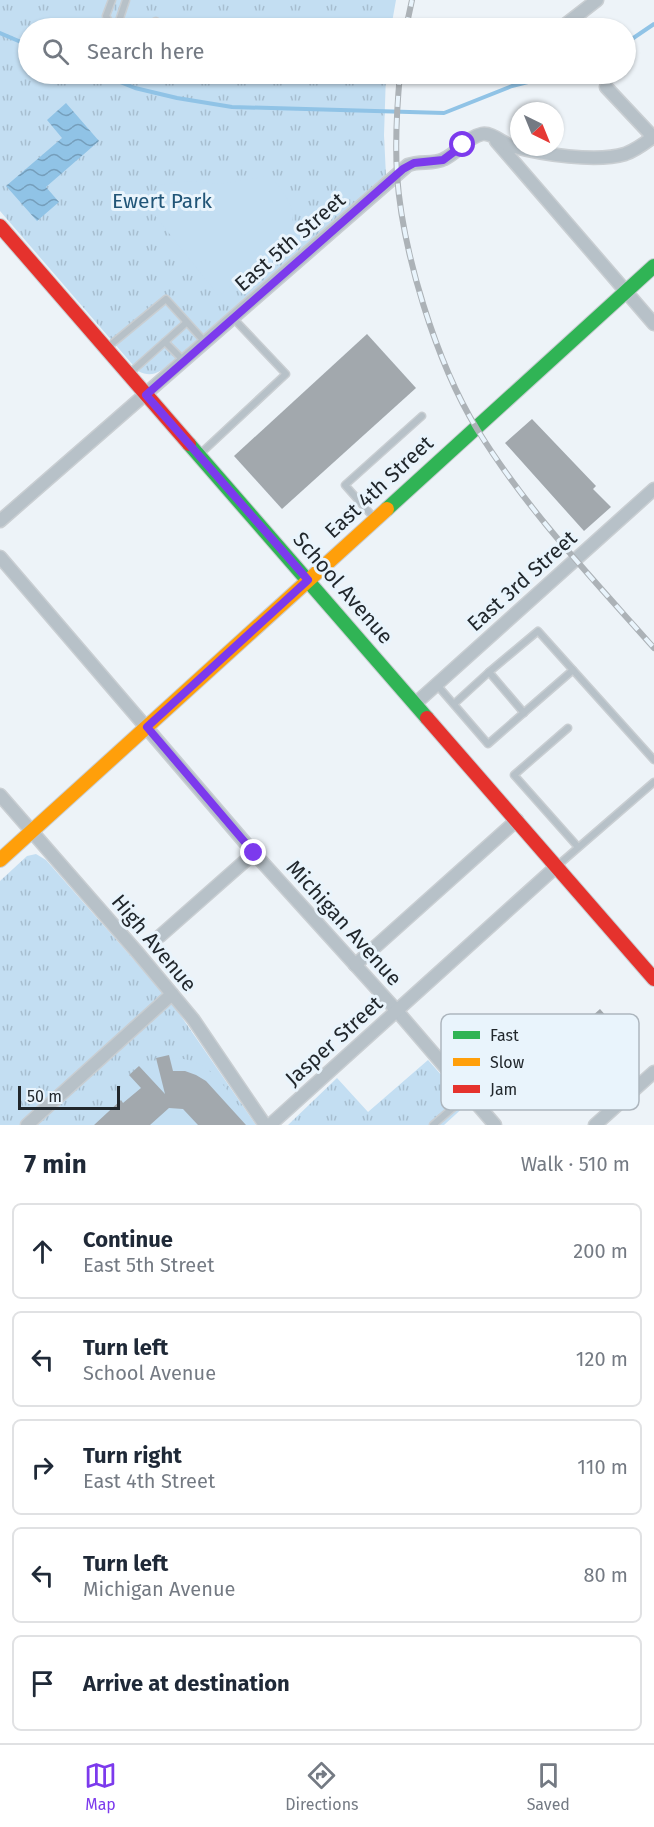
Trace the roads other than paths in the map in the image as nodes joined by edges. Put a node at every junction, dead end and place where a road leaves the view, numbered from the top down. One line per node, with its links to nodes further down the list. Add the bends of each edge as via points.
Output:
1 (112, 0): 4 (lane)
2 (126, 0): 5 (lane)
3 (597, 0): 6 (street)
4 (107, 18)
5 (120, 18)
6 (574, 18)
7 (606, 87): 9 (street)
8 (491, 136): 9 (street, via 515,147 584,157 627,153); 12 (street); 13 (street, East 5th Street, via 478,135 441,161 408,165)
9 (653, 137)
10 (0, 226): 18 (street, School Avenue)
11 (654, 266): 12 (street, East 4th Street)
12 (626, 292): 15 (street); 25 (street, East 4th Street)
13 (233, 318): 17 (street, East 5th Street); 23 (lane, via 286,374)
14 (186, 323): 16 (lane); 17 (lane); 18 (lane, via 166,299)
15 (654, 324)
16 (165, 342): 19 (lane); 20 (lane)
17 (206, 342): 19 (street, East 5th Street)
18 (105, 349): 20 (street, School Avenue)
19 (184, 362): 21 (street, East 5th Street)
20 (129, 374): 21 (street, School Avenue)
21 (146, 395): 23 (street, School Avenue); 26 (street, East 5th Street)
22 (422, 416): 25 (lane, via 345,485)
23 (198, 455): 28 (street, School Avenue)
24 (654, 489): 31 (street, East 3rd Street)
25 (375, 519): 28 (street, East 4th Street)
26 (0, 521)
27 (0, 557): 35 (street, Michigan Avenue)
28 (308, 580): 32 (street, School Avenue); 35 (street, East 4th Street)
29 (573, 670): 30 (lane, via 538,631); 34 (lane); 37 (lane)
30 (489, 672): 33 (lane); 34 (lane)
31 (436, 684): 32 (street, East 3rd Street); 33 (lane)
32 (416, 703): 40 (street, School Avenue)
33 (454, 704): 34 (lane, via 488,744)
34 (524, 713)
35 (147, 727): 41 (street, East 4th Street); 43 (street, Michigan Avenue)
36 (568, 728): 42 (lane, via 514,775)
37 (654, 760)
38 (654, 782): 42 (lane)
39 (0, 795): 41 (street, High Avenue)
40 (518, 820): 45 (street, School Avenue); 47 (street)
41 (32, 831): 44 (street, East 4th Street); 49 (street, High Avenue)
42 (578, 847): 45 (lane)
43 (254, 853): 46 (street); 47 (street, Michigan Avenue)
44 (0, 860)
45 (557, 866): 48 (street, School Avenue); 50 (street, Jasper Street)
46 (160, 936)
47 (355, 965): 50 (street, Michigan Avenue)
48 (654, 979)
49 (172, 994): 57 (street); 58 (street, High Avenue)
50 (397, 1011): 51 (street, Michigan Avenue); 59 (street, Jasper Street)
51 (441, 1062)
52 (654, 1072): 53 (street)
53 (639, 1085)
54 (450, 1110): 60 (lane)
55 (482, 1110): 61 (street, Michigan Avenue)
56 (612, 1110): 62 (street)
57 (27, 1125)
58 (265, 1125)
59 (270, 1125)
60 (433, 1125)
61 (495, 1125)
62 (595, 1125)

